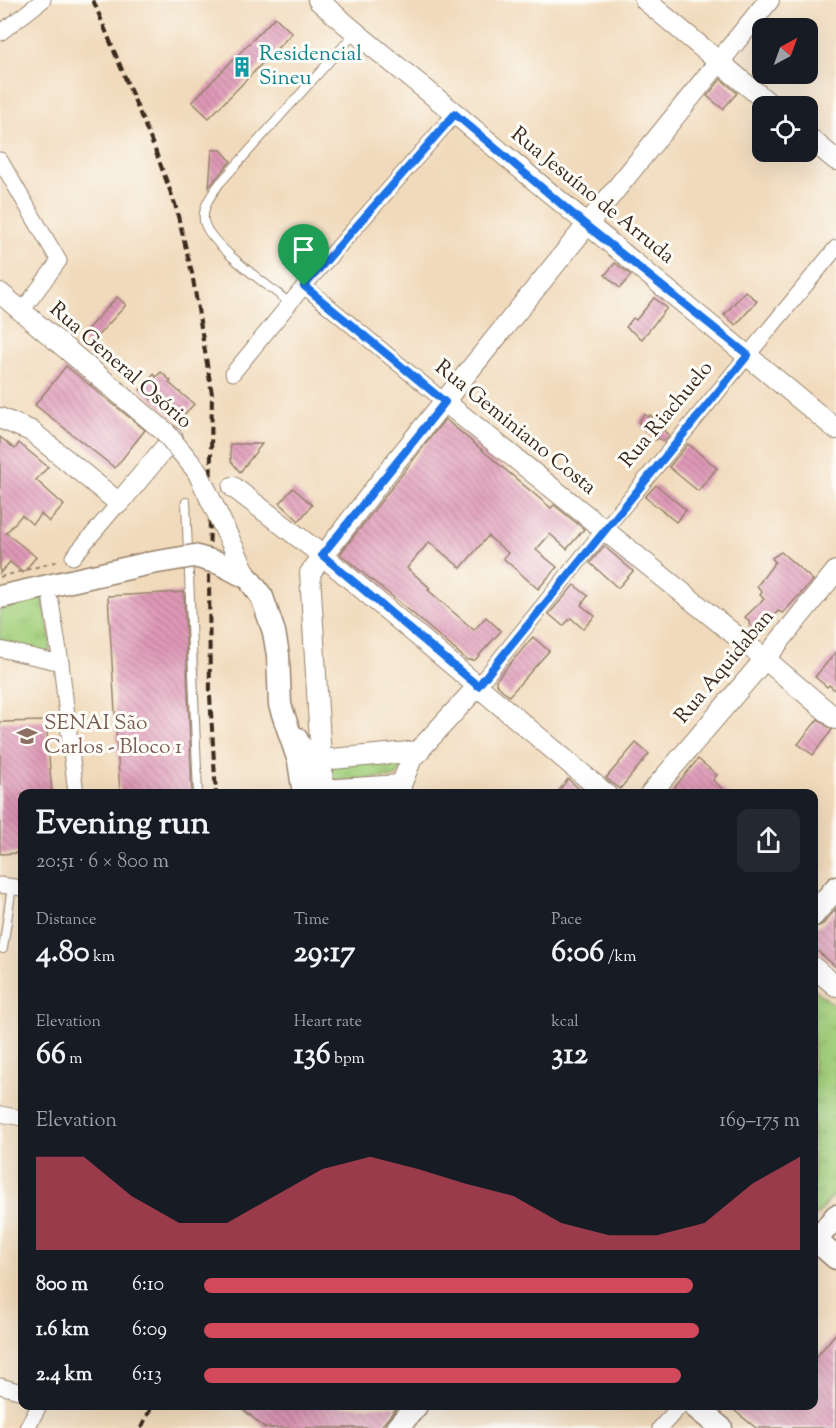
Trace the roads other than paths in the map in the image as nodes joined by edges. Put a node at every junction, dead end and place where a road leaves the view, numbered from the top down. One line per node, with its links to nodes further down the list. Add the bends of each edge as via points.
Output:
1 (43, 0): 5 (street)
2 (318, 0): 6 (street, Rua Jesuíno de Arruda)
3 (645, 0): 7 (street)
4 (769, 0): 7 (street)
5 (0, 33)
6 (355, 33): 9 (street, Rua Jesuíno de Arruda); 17 (lane, via 220,183 205,207 204,220 217,244)
7 (720, 62): 8 (street); 13 (street)
8 (760, 96)
9 (455, 114): 13 (street, Rua Jesuíno de Arruda); 15 (street)
10 (818, 145): 12 (street)
11 (0, 160): 18 (street, via 58,261)
12 (836, 160)
13 (587, 226): 19 (street, Rua Jesuíno de Arruda); 21 (street)
14 (836, 248): 19 (street, Rua Riachuelo)
15 (304, 286): 17 (street); 21 (street, Rua Geminiano Costa)
16 (0, 293): 18 (street, Rua General Osório)
17 (290, 303): 20 (street)
18 (22, 311): 24 (street, Rua General Osório)
19 (748, 355): 23 (street, Rua Jesuíno de Arruda); 28 (street, Rua Riachuelo)
20 (233, 373)
21 (445, 402): 28 (street, Rua Geminiano Costa); 29 (street)
22 (0, 418): 26 (street, via 31,431)
23 (836, 429)
24 (167, 434): 26 (street); 32 (street, Rua General Osório, bridge, via 197,471)
25 (233, 487): 29 (street)
26 (119, 502): 30 (street)
27 (186, 502): 44 (lane)
28 (603, 530): 36 (street, Rua Geminiano Costa); 38 (street, Rua Riachuelo)
29 (322, 555): 38 (street); 42 (street, via 310,573)
30 (73, 557)
31 (836, 571): 36 (street, Rua Aquidaban)
32 (248, 578): 33 (main road, bridge, via 194,556); 39 (main road, via 262,597 274,632)
33 (0, 597)
34 (51, 602): 37 (street)
35 (0, 649): 37 (street)
36 (765, 659): 40 (street, Rua Geminiano Costa); 49 (street, Rua Aquidaban)
37 (61, 663): 43 (street)
38 (478, 686): 41 (street, Rua Riachuelo); 48 (street)
39 (282, 713): 42 (main road, via 305,755); 45 (main road, via 299,761)
40 (836, 719)
41 (420, 751): 42 (street); 47 (street, Rua Riachuelo, via 412,758)
42 (321, 760): 46 (main road)
43 (75, 789)
44 (198, 789)
45 (314, 789)
46 (316, 789)
47 (401, 789)
48 (600, 789)
49 (654, 789)
50 (11, 886): 53 (lane)
51 (836, 888): 52 (main road)
52 (818, 909)
53 (3, 949)
54 (818, 971): 55 (street)
55 (836, 986)
56 (0, 1114): 57 (street)
57 (18, 1117)
58 (836, 1216): 59 (main road)
59 (818, 1236)
60 (818, 1244): 61 (main road)
61 (836, 1257)
62 (0, 1386): 63 (street)
63 (18, 1391)
64 (37, 1410): 68 (street)
65 (413, 1410): 69 (main road)
66 (676, 1410): 70 (street)
67 (699, 1410): 71 (main road)
68 (27, 1428)
69 (397, 1428)
70 (660, 1428)
71 (721, 1428)

